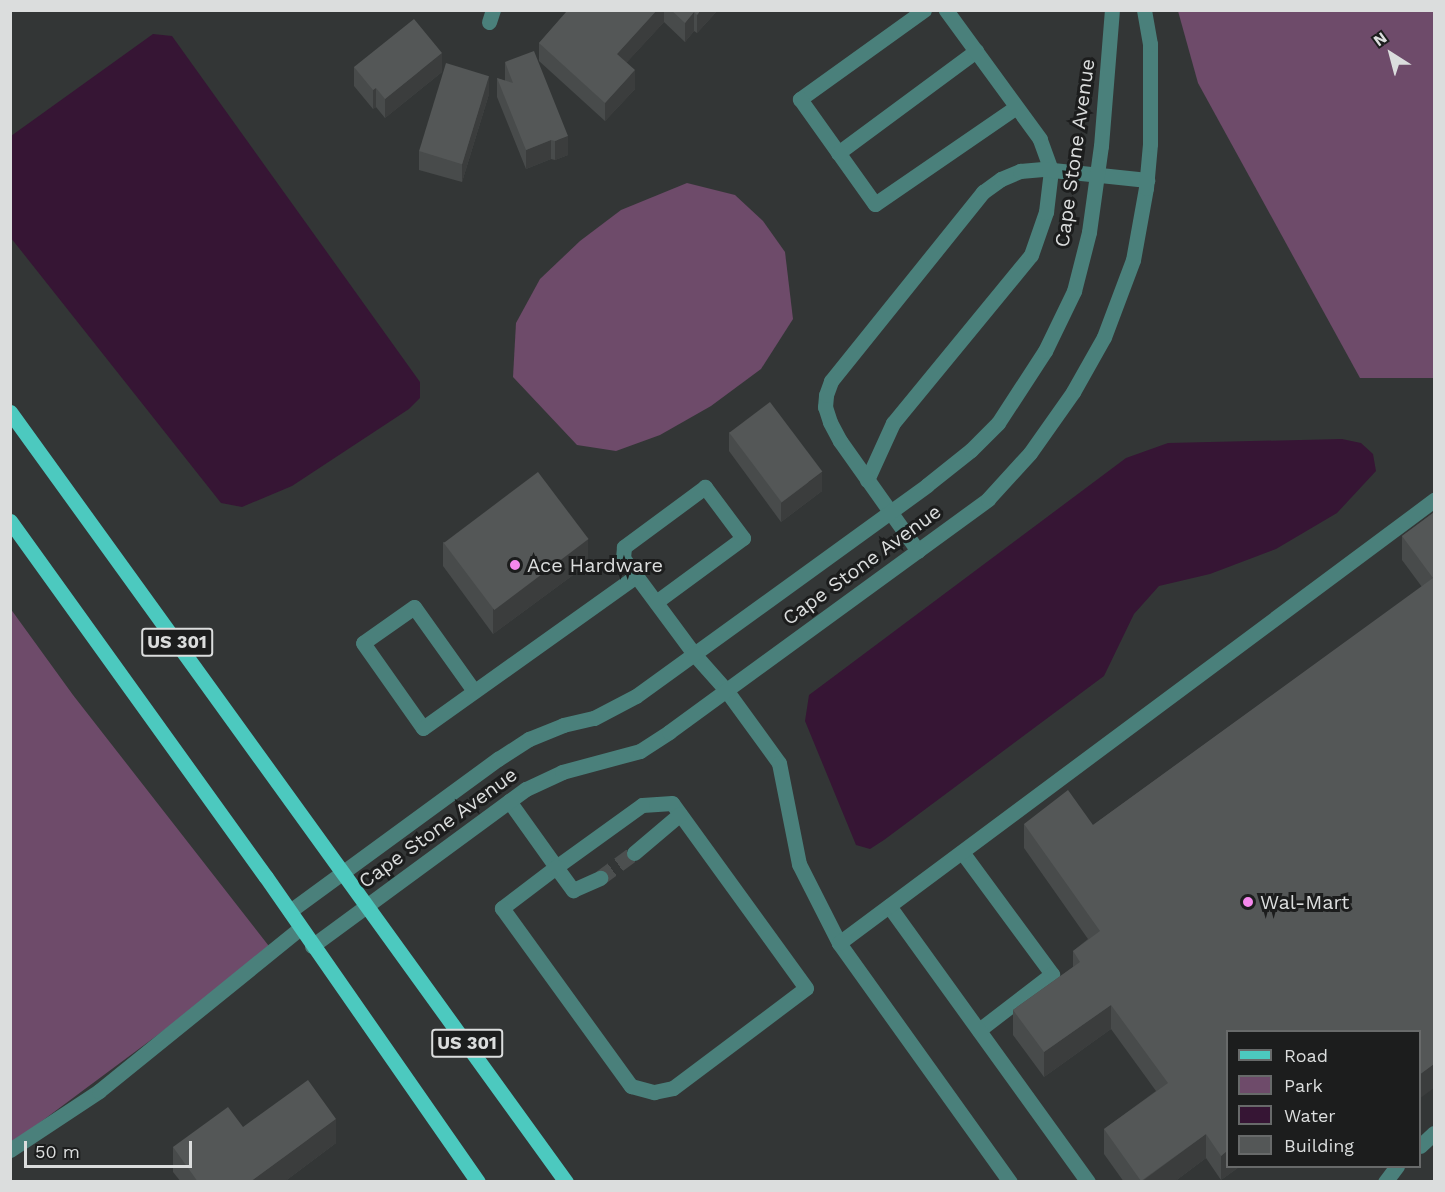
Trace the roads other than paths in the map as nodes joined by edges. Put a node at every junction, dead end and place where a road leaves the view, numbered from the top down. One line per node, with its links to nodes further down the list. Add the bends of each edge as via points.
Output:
1 (924, 10): 7 (street, via 800,99)
2 (946, 10): 5 (street)
3 (1112, 10): 9 (street, Cape Stone Avenue, via 1113,32)
4 (1144, 10): 10 (street, Cape Stone Avenue, via 1150,44)
5 (976, 51): 6 (street); 7 (street)
6 (1016, 106): 7 (street, via 875,204); 8 (street, via 1040,139)
7 (838, 153)
8 (1051, 170): 9 (street); 12 (street, via 1046,212 1031,255 893,423); 12 (street, via 1020,171 983,192 831,381 825,407 830,422)
9 (1096, 176): 10 (street); 14 (street, Cape Stone Avenue, via 1089,232 1074,291 1046,351 998,423 971,450)
10 (1147, 180): 16 (street, Cape Stone Avenue, via 1133,260 1104,337 1073,392 1030,453 988,500)
11 (10, 412): 27 (main road, US 301)
12 (867, 480): 14 (street)
13 (1434, 500): 24 (street)
14 (890, 512): 16 (street); 19 (street, Cape Stone Avenue)
15 (10, 520): 31 (main road, US 301)
16 (918, 551): 20 (street, Cape Stone Avenue)
17 (636, 576): 18 (street); 18 (street, via 623,558 624,547 705,487 743,538); 21 (street)
18 (656, 602): 19 (street)
19 (694, 654): 20 (street); 27 (street, Cape Stone Avenue, via 636,696 604,713 529,739)
20 (726, 690): 22 (street, Cape Stone Avenue, via 640,751 562,771); 33 (street, via 779,763 799,864)
21 (474, 691): 21 (street, via 423,728 363,643 414,607)
22 (509, 801): 26 (street); 29 (street, Cape Stone Avenue)
23 (680, 814): 25 (street); 26 (street, via 672,803 642,805); 26 (street, via 806,988 673,1088 654,1092 631,1086 502,908)
24 (962, 852): 30 (street); 35 (street, via 1052,974)
25 (634, 853)
26 (556, 867): 28 (street, via 573,890)
27 (344, 872): 29 (main road, US 301); 31 (street, Cape Stone Avenue)
28 (600, 878)
29 (368, 905): 34 (street, Cape Stone Avenue); 41 (main road, US 301)
30 (889, 906): 33 (street); 35 (street)
31 (290, 911): 32 (main road, US 301)
32 (300, 928): 34 (main road, US 301); 38 (street, via 99,1091)
33 (839, 943): 42 (street)
34 (312, 946): 40 (main road, US 301)
35 (979, 1030): 43 (street)
36 (1434, 1133): 37 (street)
37 (1421, 1144)
38 (10, 1150)
39 (1396, 1168): 44 (street)
40 (478, 1182)
41 (566, 1182)
42 (1010, 1182)
43 (1088, 1182)
44 (1385, 1182)

